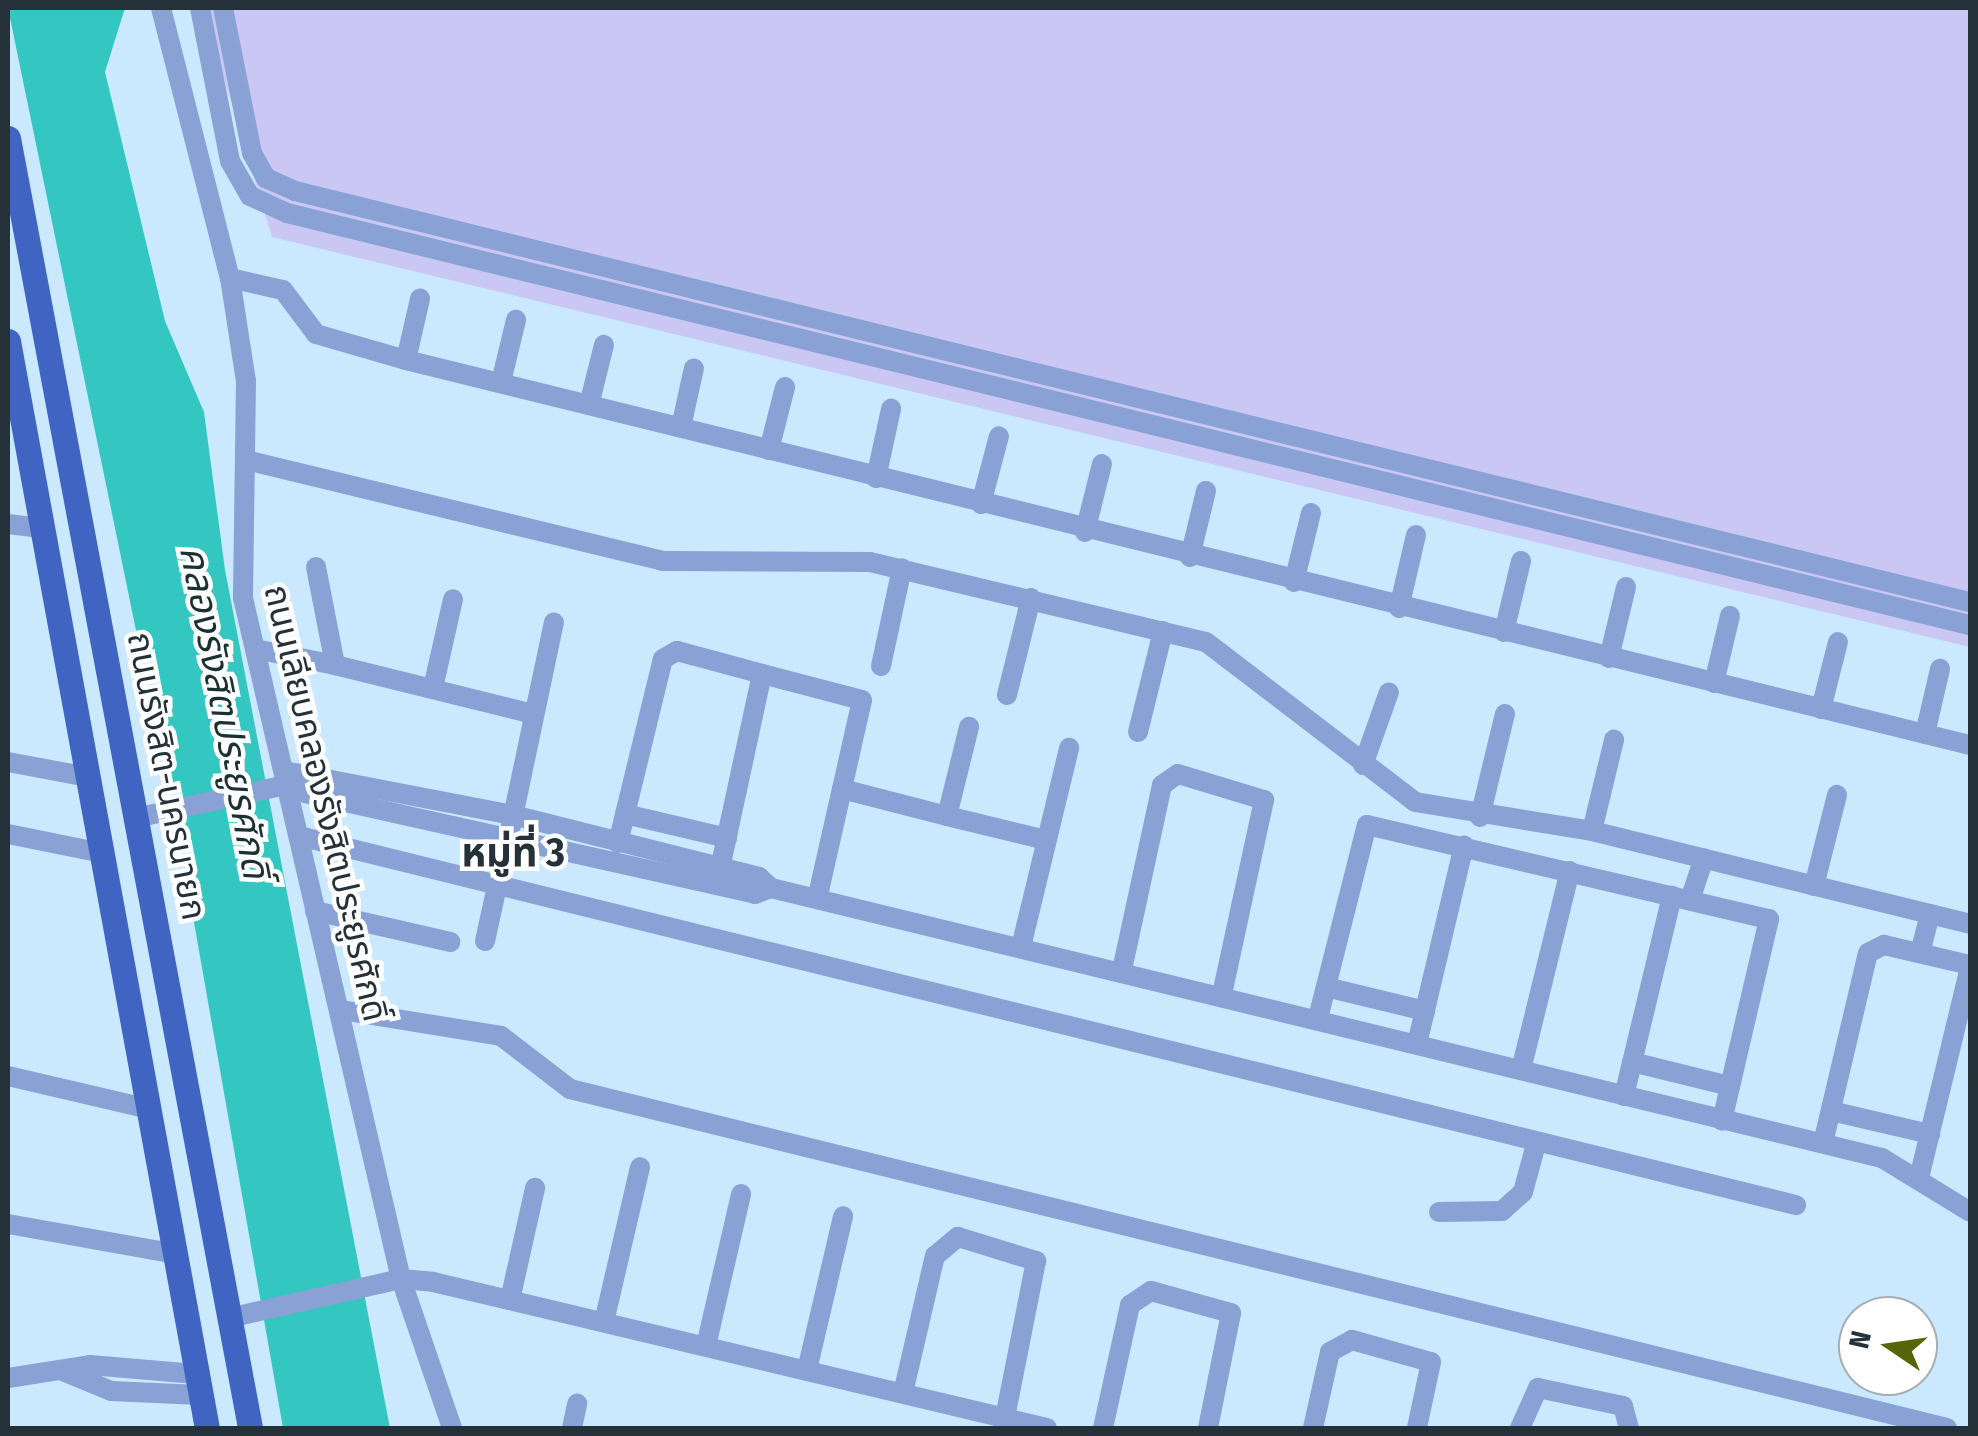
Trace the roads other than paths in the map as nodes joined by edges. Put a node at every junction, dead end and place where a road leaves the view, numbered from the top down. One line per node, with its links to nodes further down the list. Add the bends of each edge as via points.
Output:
1 (160, 8): 7 (street, ถนนเลียบคลองรังสิตประยูรศักดิ์)
2 (200, 8): 6 (street, via 230,161 250,196)
3 (223, 8): 5 (street, via 252,153 266,178)
4 (8, 138): 80 (main road, ถนนรังสิต-นครนายก)
5 (477, 236): 6 (street); 9 (street)
6 (472, 258): 11 (street)
7 (230, 278): 14 (street, via 283,290 316,334); 23 (street, ถนนเลียบคลองรังสิตประยูรศักดิ์)
8 (420, 299): 14 (street)
9 (785, 313): 11 (street); 25 (street)
10 (516, 320): 16 (street)
11 (779, 335): 27 (street)
12 (8, 341): 32 (main road)
13 (604, 346): 18 (street)
14 (406, 360): 16 (street)
15 (694, 368): 20 (street)
16 (501, 382): 18 (street)
17 (784, 387): 22 (street)
18 (590, 405): 20 (street)
19 (891, 410): 26 (street)
20 (681, 427): 22 (street)
21 (999, 436): 29 (street)
22 (769, 450): 26 (street)
23 (246, 460): 39 (street, via 662,562 844,559); 53 (street, ถนนเลียบคลองรังสิตประยูรศักดิ์, via 238,532)
24 (1102, 464): 33 (street)
25 (1422, 468): 27 (street); 35 (street)
26 (876, 478): 29 (street)
27 (1416, 490): 40 (street)
28 (1206, 491): 36 (street)
29 (981, 504): 33 (street)
30 (1311, 512): 41 (street)
31 (8, 524): 32 (street)
32 (42, 528): 74 (main road)
33 (1085, 532): 36 (street)
34 (1416, 535): 46 (street)
35 (1745, 546): 40 (street); 45 (street)
36 (1190, 557): 41 (street)
37 (1521, 560): 51 (street)
38 (316, 567): 55 (street)
39 (902, 568): 43 (street); 56 (street)
40 (1740, 568): 49 (street)
41 (1294, 582): 46 (street)
42 (1626, 586): 54 (street)
43 (1031, 598): 50 (street); 62 (street)
44 (452, 600): 60 (street)
45 (1970, 602)
46 (1398, 608): 51 (street)
47 (1730, 616): 59 (street)
48 (554, 622): 64 (street)
49 (1970, 625)
50 (1164, 631): 67 (street); 73 (street, via 1245,663)
51 (1504, 632): 54 (street)
52 (1838, 642): 63 (street)
53 (254, 648): 55 (street); 75 (street, ถนนเลียบคลองรังสิตประยูรศักดิ์)
54 (1609, 658): 59 (street)
55 (335, 664): 60 (street)
56 (881, 666)
57 (1940, 668): 68 (street)
58 (762, 674): 76 (street, via 862,700); 78 (street, via 667,652); 87 (street)
59 (1714, 683): 63 (street)
60 (432, 688): 64 (street)
61 (1389, 692): 73 (street)
62 (1008, 695)
63 (1822, 709): 68 (street)
64 (533, 714): 79 (street)
65 (1505, 714): 82 (street)
66 (969, 728): 81 (street)
67 (1138, 732)
68 (1924, 734): 70 (street)
69 (1614, 740): 83 (street)
70 (1970, 745)
71 (1069, 748): 88 (street)
72 (8, 762): 74 (street)
73 (1362, 765): 82 (street, via 1415,802)
74 (88, 777): 91 (main road)
75 (282, 783): 79 (street); 80 (street); 85 (street, ถนนเลียบคลองรังสิตประยูรศักดิ์); 86 (street)
76 (842, 789): 81 (street); 99 (street)
77 (1837, 795): 96 (street)
78 (625, 814): 87 (street); 89 (street)
79 (513, 815): 86 (street); 89 (street)
80 (146, 816): 109 (main road, ถนนรังสิต-นครนายก)
81 (947, 816): 88 (street)
82 (1480, 818): 83 (street)
83 (1592, 831): 92 (street)
84 (8, 834): 91 (street)
85 (298, 836): 95 (street); 100 (street, ถนนเลียบคลองรังสิตประยูรศักดิ์)
86 (508, 838): 97 (street, via 756,894)
87 (727, 838): 93 (street)
88 (1046, 840): 105 (street)
89 (618, 843): 93 (street)
90 (1464, 845): 94 (street); 110 (street, via 1368,825); 114 (street)
91 (102, 853): 111 (main road)
92 (1704, 858): 96 (street); 98 (street)
93 (720, 868): 97 (street)
94 (1570, 870): 98 (street); 118 (street)
95 (497, 886): 103 (street); 127 (street)
96 (1814, 886): 101 (street)
97 (771, 888): 99 (street)
98 (1681, 898): 117 (street); 120 (street, via 1768,919)
99 (817, 899): 105 (street)
100 (316, 911): 104 (street); 113 (street, ถนนเลียบคลองรังสิตประยูรศักดิ์)
101 (1930, 914): 102 (street); 106 (street)
102 (1970, 924)
103 (485, 941)
104 (450, 942)
105 (1021, 948): 108 (street)
106 (1920, 953): 107 (street); 123 (street, via 1884,945 1868,954)
107 (1970, 966): 125 (street)
108 (1122, 970): 112 (street); 112 (street, via 1162,785 1178,774 1209,781 1264,800)
109 (170, 980): 111 (main road); 140 (main road, ถนนรังสิต-นครนายก)
110 (1326, 987): 114 (street); 115 (street)
111 (126, 989): 122 (main road)
112 (1222, 994): 115 (street)
113 (341, 1010): 138 (street, ถนนเลียบคลองรังสิตประยูรศักดิ์); 160 (street, via 501,1036 570,1089)
114 (1425, 1011): 116 (street)
115 (1318, 1018): 116 (street)
116 (1417, 1044): 118 (street)
117 (1632, 1062): 120 (street); 121 (street)
118 (1521, 1070): 121 (street)
119 (8, 1076): 122 (street)
120 (1730, 1086): 124 (street)
121 (1624, 1096): 124 (street)
122 (146, 1108): 137 (main road)
123 (1831, 1111): 125 (street); 126 (street)
124 (1722, 1120): 126 (street)
125 (1930, 1134): 129 (street)
126 (1823, 1142): 129 (street)
127 (1536, 1144): 132 (street); 133 (street, via 1523,1192 1502,1211)
128 (640, 1167): 141 (street)
129 (1920, 1174): 134 (street)
130 (535, 1188): 139 (street)
131 (741, 1194): 142 (street)
132 (1796, 1205)
133 (1440, 1212)
134 (1970, 1212)
135 (844, 1216): 143 (street)
136 (8, 1224): 137 (street)
137 (170, 1252): 145 (main road)
138 (401, 1278): 139 (street); 140 (street); 151 (street, ถนนเลียบคลองรังสิตประยูรศักดิ์)
139 (510, 1300): 141 (street)
140 (237, 1316): 150 (main road, ถนนรังสิต-นครนายก)
141 (604, 1322): 142 (street)
142 (706, 1346): 143 (street)
143 (807, 1370): 146 (street)
144 (8, 1378): 145 (street, via 65,1372 111,1390)
145 (198, 1384): 149 (main road)
146 (903, 1393): 148 (street); 148 (street, via 935,1256 958,1237 1036,1261)
147 (577, 1404): 152 (street)
148 (1005, 1418): 153 (street)
149 (207, 1428)
150 (250, 1428)
151 (452, 1428)
152 (572, 1428)
153 (1048, 1428)
154 (1103, 1428): 155 (street, via 1130,1305 1151,1291 1231,1314)
155 (1208, 1428)
156 (1313, 1428): 157 (street, via 1330,1352 1352,1340 1431,1362)
157 (1418, 1428)
158 (1520, 1428): 159 (street, via 1538,1388 1622,1406)
159 (1629, 1428)
160 (1947, 1428)

